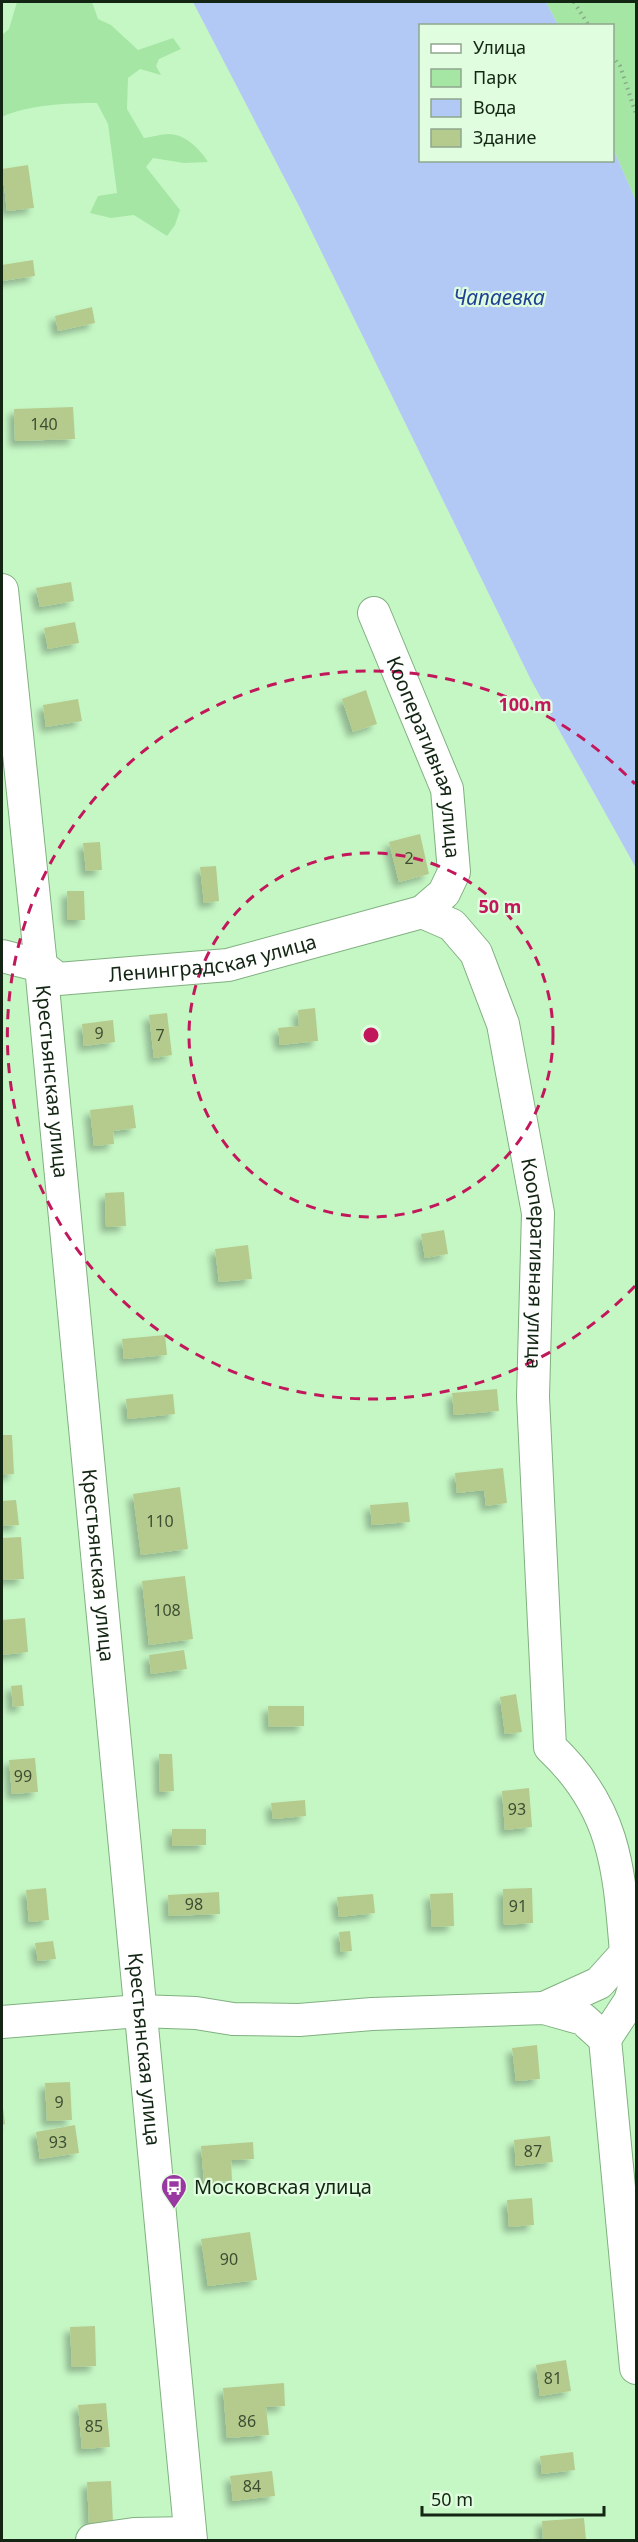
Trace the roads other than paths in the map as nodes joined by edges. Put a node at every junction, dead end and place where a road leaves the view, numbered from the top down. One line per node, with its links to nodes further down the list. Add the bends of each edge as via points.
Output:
1 (2, 591): 5 (street, Крестьянская улица)
2 (374, 613): 3 (street, Кооперативная улица, via 447,789 454,872 444,893)
3 (422, 912): 5 (street, Ленинградская улица, via 228,965 58,979); 6 (street, Кооперативная улица, via 452,926 476,953 503,1024 538,1214 533,1397 550,1747 585,1786 607,1827 620,1877)
4 (2, 956): 5 (street, Ленинградская улица)
5 (40, 966): 8 (street, Крестьянская улица)
6 (634, 1963): 7 (street); 10 (street, via 630,2001)
7 (544, 2008): 8 (street, via 299,2020); 10 (street, via 583,2019)
8 (139, 2011): 9 (street); 12 (street, Крестьянская улица)
9 (2, 2022)
10 (605, 2039): 11 (street)
11 (636, 2368)
12 (190, 2537): 13 (street, via 134,2534)
13 (92, 2541)

